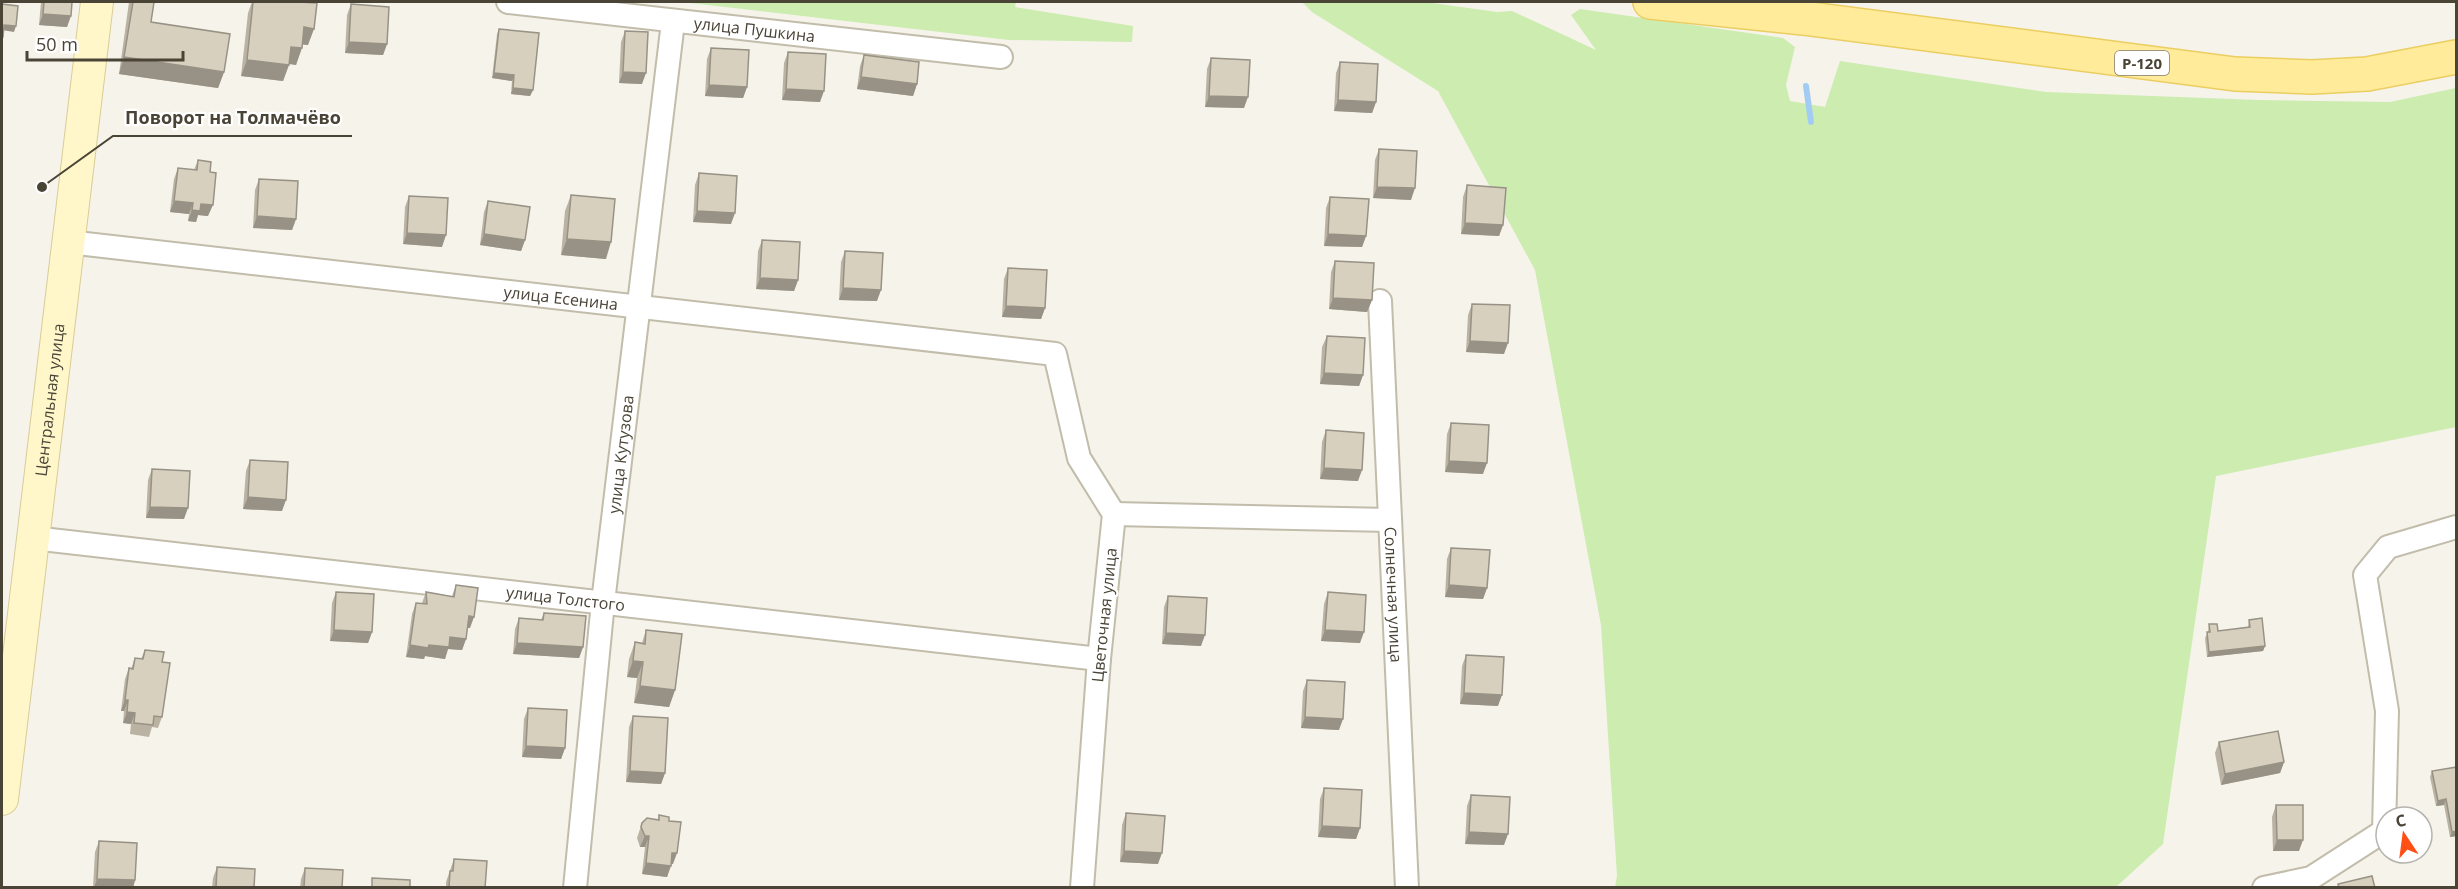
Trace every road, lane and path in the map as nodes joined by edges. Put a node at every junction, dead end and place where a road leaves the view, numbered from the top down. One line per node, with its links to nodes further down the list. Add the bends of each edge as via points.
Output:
1 (97, 2): 7 (street, Центральная улица)
2 (508, 2): 4 (street, улица Пушкина)
3 (1650, 2): 6 (main road, Р-120, via 2235,74 2367,74)
4 (673, 22): 5 (street, улица Пушкина); 9 (street, улица Кутузова)
5 (1001, 57)
6 (2457, 57)
7 (68, 242): 9 (street, улица Есенина); 13 (street, Центральная улица)
8 (1380, 301): 11 (street, Солнечная улица)
9 (640, 306): 10 (street, улица Есенина, via 1055,354 1079,458); 14 (street, улица Кутузова)
10 (1114, 514): 11 (street); 15 (street, Цветочная улица)
11 (1390, 520): 19 (street, Солнечная улица)
12 (2457, 527): 20 (street, via 2388,547 2365,574 2387,711 2384,831 2311,878)
13 (33, 538): 14 (street, улица Толстого); 16 (street, Центральная улица)
14 (603, 602): 15 (street, улица Толстого); 17 (street, улица Кутузова)
15 (1099, 659): 18 (street, Цветочная улица)
16 (2, 799)
17 (575, 888)
18 (1082, 888)
19 (1407, 888)
20 (2264, 888)

